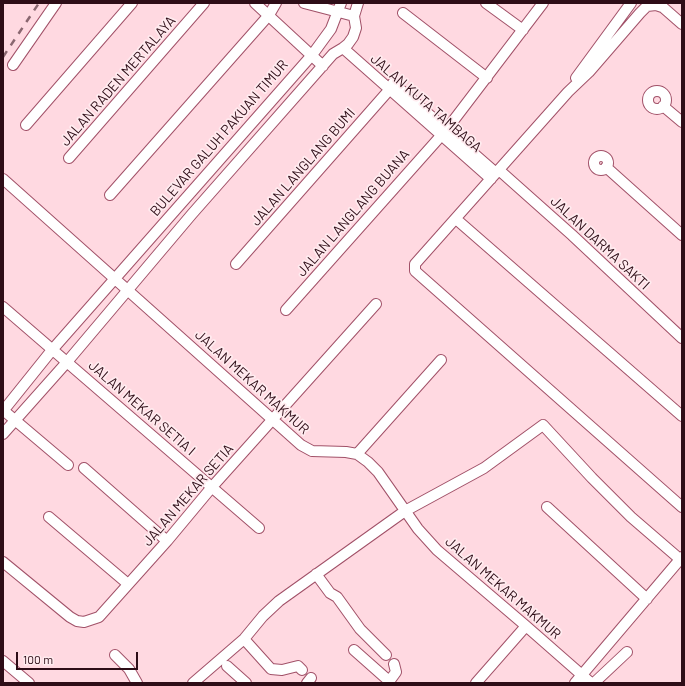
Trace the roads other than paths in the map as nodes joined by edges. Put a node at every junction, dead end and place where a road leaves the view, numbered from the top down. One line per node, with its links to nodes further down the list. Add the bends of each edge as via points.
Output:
1 (56, 3): 20 (street)
2 (132, 3): 27 (street)
3 (204, 3): 29 (street, JALAN RADEN MERTALAYA)
4 (255, 3): 14 (street)
5 (276, 3): 14 (street)
6 (304, 3): 12 (street)
7 (358, 3): 15 (street)
8 (486, 3): 17 (street)
9 (543, 3): 17 (street, JALAN LANGLANG BUANA)
10 (631, 3): 24 (street, via 578,74)
11 (660, 5): 16 (street); 24 (street, via 647,6)
12 (340, 8): 15 (street); 19 (street, BULEVAR GALUH PAKUAN TIMUR, via 328,36)
13 (403, 13): 22 (street)
14 (269, 15): 19 (street); 33 (street)
15 (354, 16): 18 (street, via 356,28)
16 (682, 24)
17 (523, 30): 22 (street, JALAN LANGLANG BUANA)
18 (346, 46): 21 (street, via 333,54); 23 (street, JALAN KUTA TAMBAGA); 28 (street, JALAN KUTA TAMBAGA)
19 (312, 55): 21 (street); 34 (street, BULEVAR GALUH PAKUAN TIMUR)
20 (13, 65)
21 (323, 66): 35 (street)
22 (487, 78): 28 (street, JALAN LANGLANG BUANA)
23 (390, 89): 28 (street, JALAN KUTA TAMBAGA); 38 (street, JALAN LANGLANG BUMI)
24 (568, 92): 31 (street)
25 (663, 106): 26 (street)
26 (682, 122)
27 (26, 125)
28 (444, 132): 31 (street, JALAN KUTA TAMBAGA); 43 (street, JALAN LANGLANG BUANA)
29 (69, 158)
30 (606, 167): 37 (street)
31 (495, 174): 36 (street); 44 (street, JALAN DARMA SAKTI, via 572,235)
32 (3, 179): 39 (street, JALAN MEKAR MAKMUR)
33 (110, 195)
34 (180, 204): 35 (street); 39 (street, BULEVAR GALUH PAKUAN TIMUR)
35 (192, 214): 40 (street)
36 (456, 219): 49 (street); 58 (street, via 415,264 415,270)
37 (682, 235)
38 (236, 264)
39 (115, 278): 40 (street, JALAN MEKAR MAKMUR); 45 (street, BULEVAR GALUH PAKUAN TIMUR)
40 (128, 290): 47 (street); 51 (street, JALAN MEKAR MAKMUR)
41 (376, 304): 51 (street, JALAN MEKAR SETIA)
42 (3, 307): 45 (street, JALAN MEKAR SETIA I)
43 (286, 310)
44 (682, 338)
45 (52, 350): 47 (street, JALAN MEKAR SETIA I); 48 (street, BULEVAR GALUH PAKUAN TIMUR)
46 (441, 360): 53 (street)
47 (68, 362): 50 (street); 56 (street, JALAN MEKAR SETIA I)
48 (3, 410): 50 (street)
49 (682, 416)
50 (16, 420): 52 (street); 54 (street)
51 (274, 420): 53 (street, JALAN MEKAR MAKMUR, via 307,449); 56 (street, JALAN MEKAR SETIA)
52 (3, 434)
53 (357, 454): 59 (street, JALAN MEKAR MAKMUR, via 378,472)
54 (68, 465)
55 (84, 468): 62 (street)
56 (212, 487): 61 (street, JALAN MEKAR SETIA I); 62 (street, JALAN MEKAR SETIA)
57 (547, 507): 67 (street)
58 (682, 507)
59 (405, 510): 63 (street, via 484,468 543,425 632,517); 65 (street); 68 (street, JALAN MEKAR MAKMUR, via 437,550)
60 (49, 517): 66 (street)
61 (260, 528)
62 (167, 541): 66 (street, JALAN MEKAR SETIA)
63 (681, 559): 67 (street)
64 (3, 562): 66 (street, JALAN MEKAR SETIA, via 77,621 84,622 99,617)
65 (316, 574): 69 (street, via 269,610); 73 (street, via 330,593 337,597 360,629)
66 (128, 584)
67 (647, 598): 78 (street)
68 (526, 626): 78 (street, JALAN MEKAR MAKMUR); 84 (street)
69 (244, 639): 77 (street, via 271,669 282,670 298,666); 82 (street)
70 (354, 650): 79 (street)
71 (627, 652): 87 (street)
72 (115, 655): 81 (street)
73 (386, 655)
74 (3, 662): 80 (street)
75 (394, 664): 79 (street, via 396,672)
76 (227, 666): 83 (street)
77 (302, 670)
78 (582, 675): 85 (street); 86 (street, JALAN MEKAR MAKMUR)
79 (389, 682)
80 (29, 683)
81 (138, 683)
82 (193, 683)
83 (246, 683)
84 (476, 683)
85 (575, 683)
86 (591, 683)
87 (594, 683)

